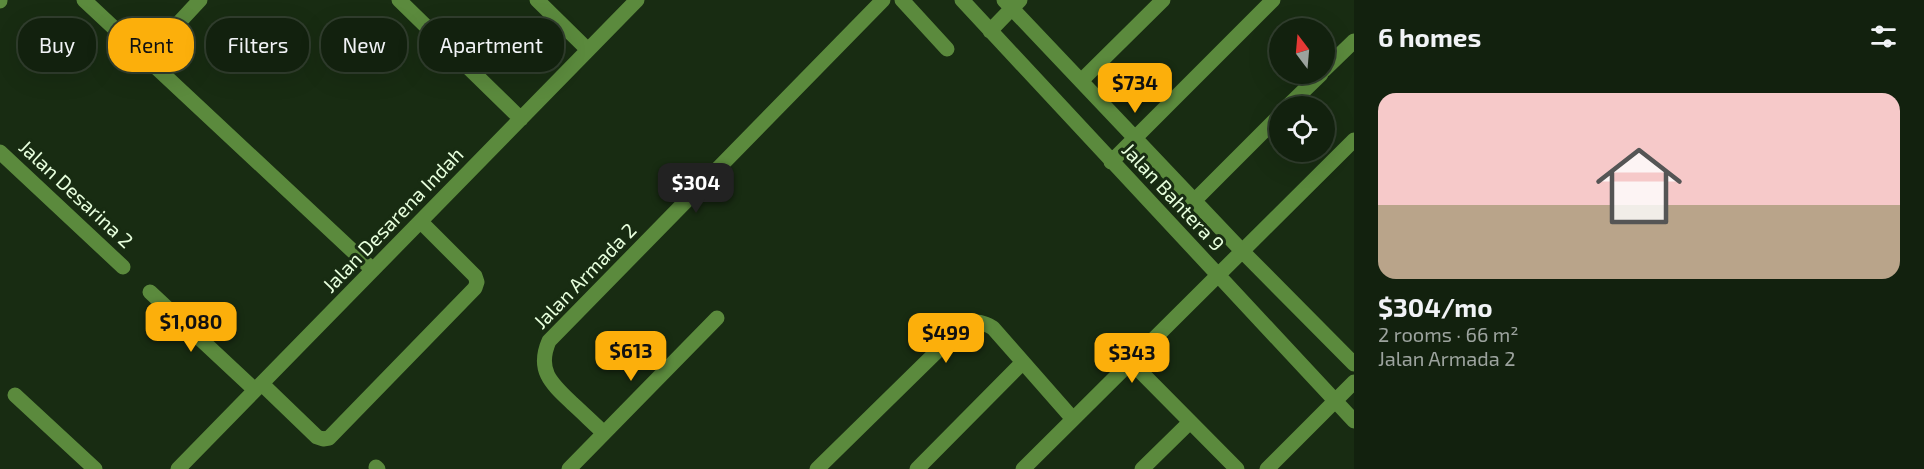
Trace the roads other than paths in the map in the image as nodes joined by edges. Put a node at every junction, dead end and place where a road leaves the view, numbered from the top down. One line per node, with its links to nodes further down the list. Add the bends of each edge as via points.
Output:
1 (84, 0): 13 (street)
2 (200, 0): 12 (street)
3 (399, 0): 23 (street)
4 (537, 0): 17 (street)
5 (637, 0): 17 (street, Jalan Desarena Indah)
6 (883, 0): 47 (street, Jalan Armada 2, via 549,341 543,361 546,374)
7 (902, 0): 16 (street)
8 (962, 0): 14 (street, Jalan Bahtera 9)
9 (1163, 0): 20 (street)
10 (1273, 0): 25 (street)
11 (1012, 3): 14 (street); 20 (street, Jalan Bahtera 9)
12 (183, 18)
13 (108, 22)
14 (990, 31): 28 (street, Jalan Bahtera 9)
15 (1354, 41): 18 (street)
16 (947, 49)
17 (588, 50): 23 (street, Jalan Desarena Indah)
18 (1335, 60)
19 (162, 72): 33 (street)
20 (1081, 81): 25 (street, Jalan Bahtera 9)
21 (1311, 84): 22 (street)
22 (1298, 96)
23 (521, 119): 30 (street, Jalan Desarena Indah)
24 (1269, 127): 29 (street)
25 (1135, 138): 28 (street); 29 (street, Jalan Bahtera 9)
26 (1354, 140): 31 (street)
27 (0, 152): 32 (street, Jalan Desarina 2)
28 (1112, 162): 34 (street, Jalan Bahtera 9)
29 (1194, 201): 31 (street, Jalan Bahtera 9)
30 (420, 222): 33 (street, Jalan Desarena Indah); 41 (street, via 475,276 475,288 345,421 328,438 317,437)
31 (1242, 251): 34 (street); 39 (street, Jalan Bahtera 9)
32 (123, 267)
33 (373, 270): 41 (street, Jalan Desarena Indah)
34 (1218, 276): 37 (street); 43 (street, Jalan Bahtera 9)
35 (150, 292): 41 (street)
36 (717, 318): 47 (street)
37 (1131, 362): 44 (street); 46 (street)
38 (1023, 363): 44 (street); 51 (street, via 993,328 976,321 966,323); 52 (street)
39 (1354, 364)
40 (1354, 382): 43 (street)
41 (258, 387): 49 (street, Jalan Desarena Indah)
42 (15, 395): 48 (street)
43 (1334, 402): 45 (street, Jalan Bahtera 9); 56 (street)
44 (1073, 419): 53 (street)
45 (1354, 421)
46 (1190, 422): 54 (street); 55 (street)
47 (604, 433): 50 (street)
48 (95, 469)
49 (178, 469)
50 (569, 469)
51 (817, 469)
52 (917, 469)
53 (1023, 469)
54 (1142, 469)
55 (1237, 469)
56 (1267, 469)

